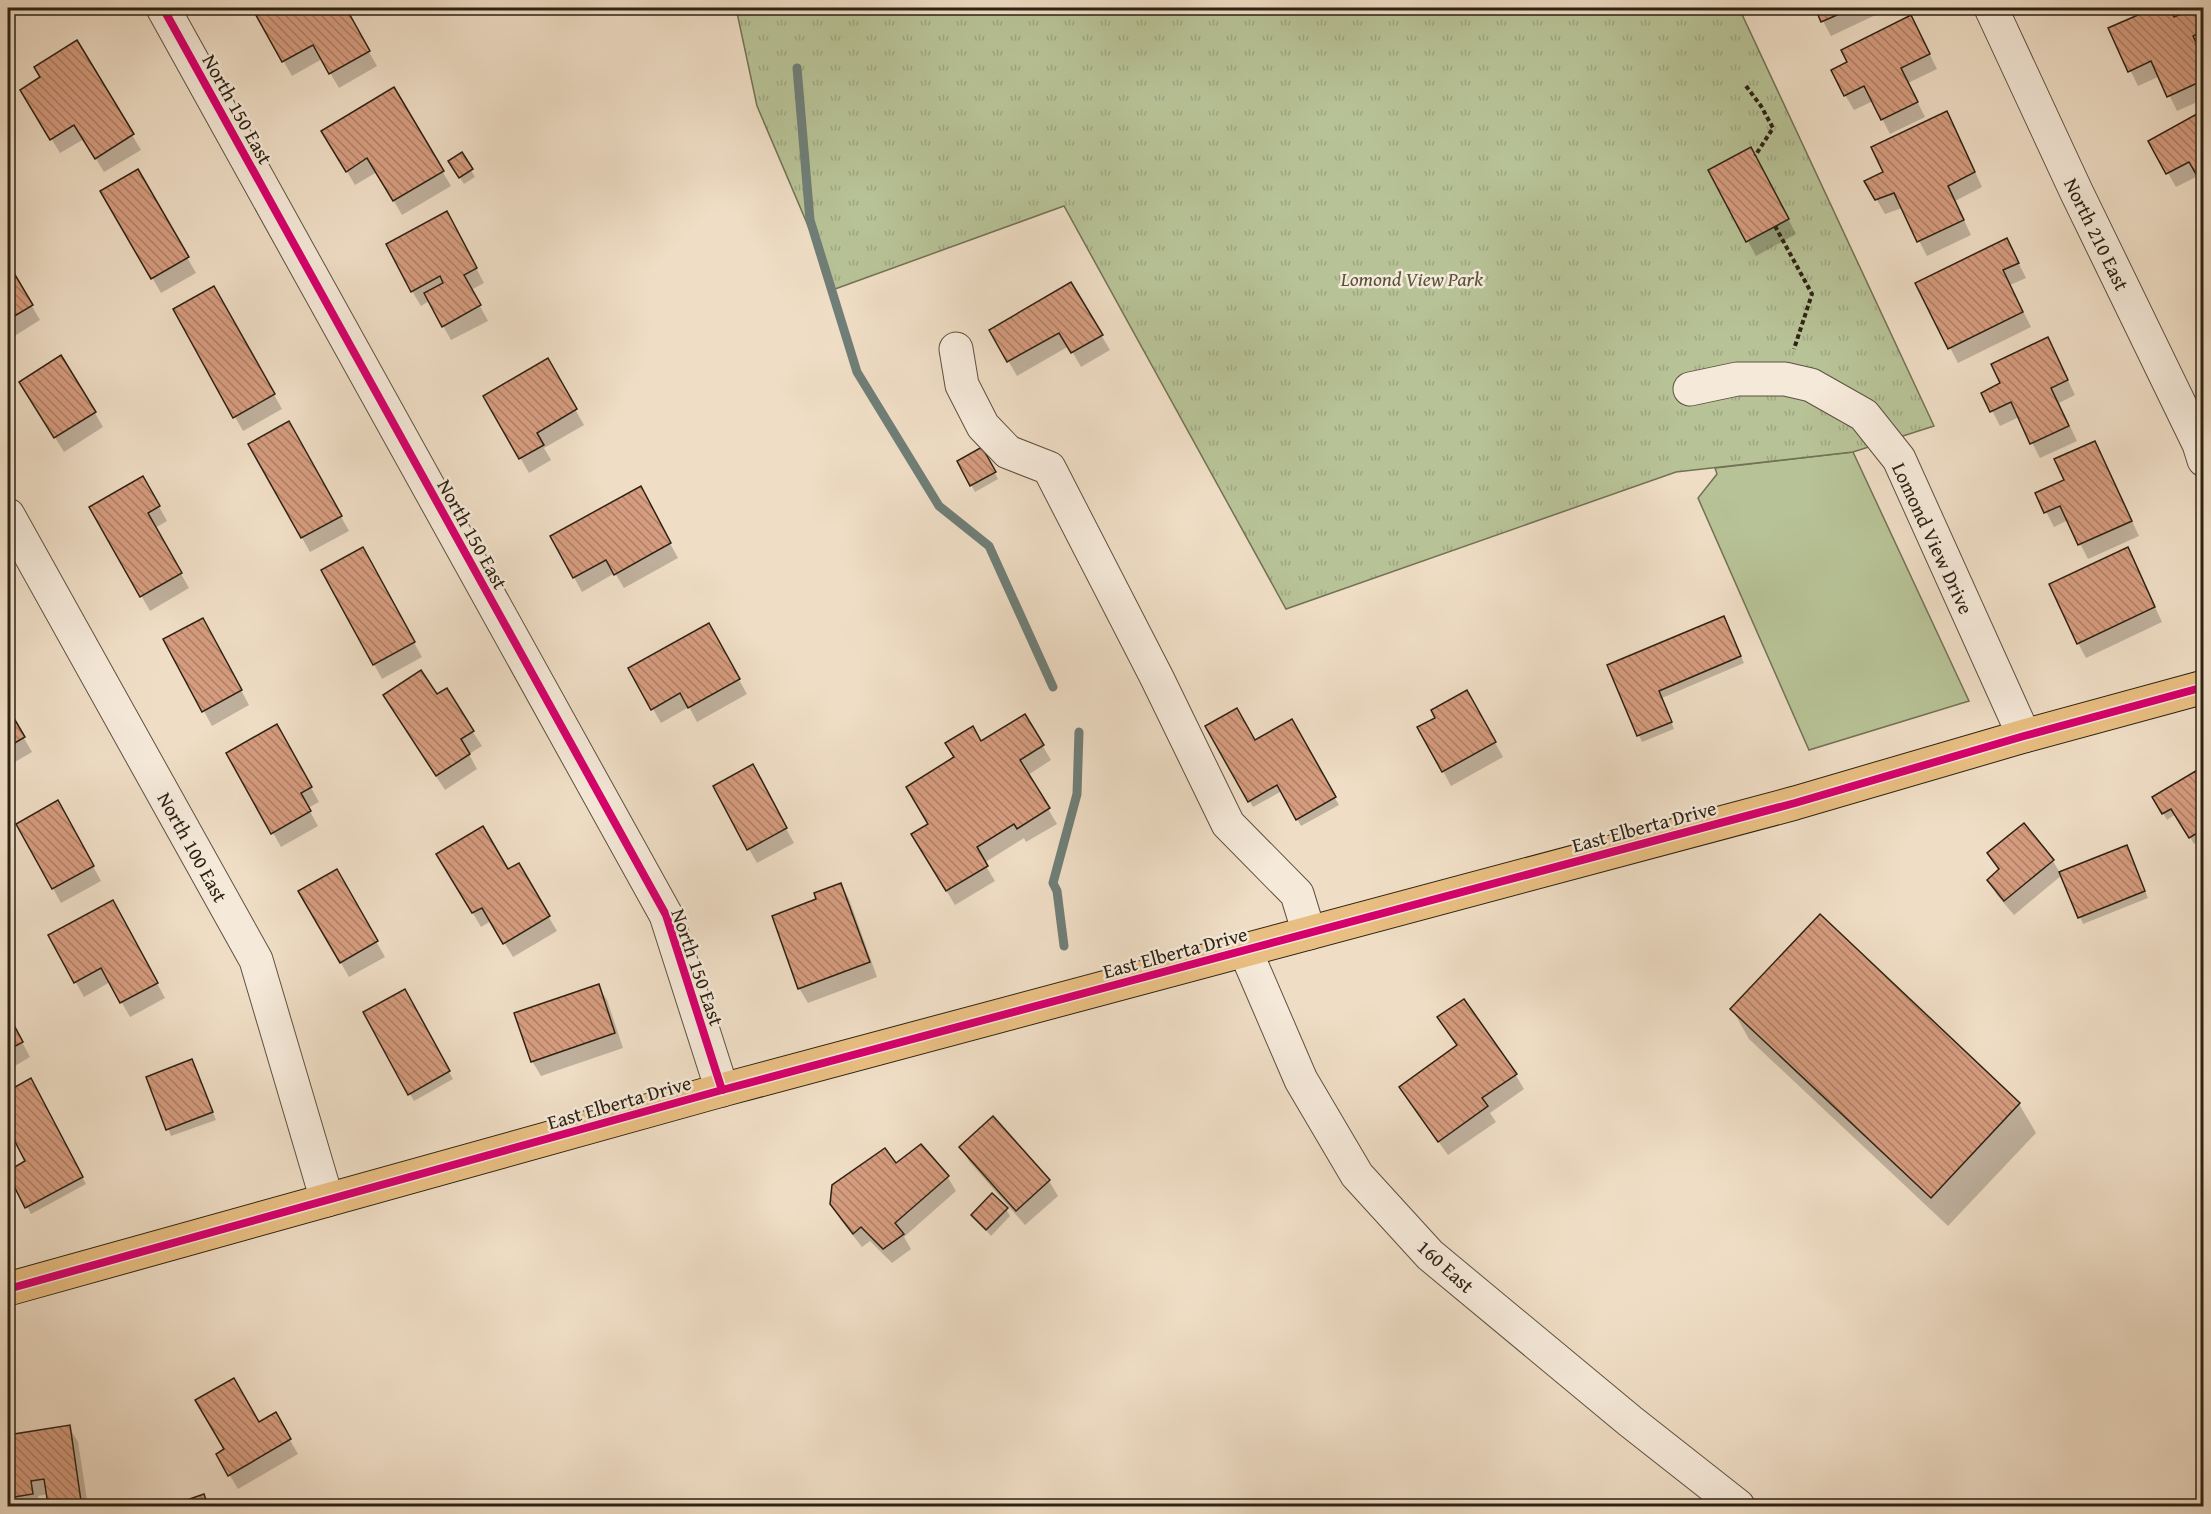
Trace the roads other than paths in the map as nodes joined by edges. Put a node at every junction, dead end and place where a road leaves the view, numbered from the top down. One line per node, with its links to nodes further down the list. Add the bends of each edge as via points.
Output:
1 (163, 8): 11 (street, North 150 East, via 666,915)
2 (1991, 8): 5 (street, North 210 East)
3 (956, 349): 9 (street, via 962,384 983,426 1008,452 1049,468 1228,824 1297,894)
4 (1690, 389): 8 (street, Lomond View Drive, via 1737,379 1785,379 1811,385 1864,415 1899,459)
5 (2204, 460)
6 (8, 515): 12 (street, North 100 East, via 256,960)
7 (2204, 687): 8 (main road, East Elberta Drive)
8 (2024, 735): 9 (main road, East Elberta Drive, via 1795,803)
9 (1309, 933): 10 (main road, East Elberta Drive)
10 (1245, 950): 11 (main road, East Elberta Drive); 14 (street, 160 East, via 1301,1080 1357,1175 1430,1255)
11 (722, 1090): 12 (main road, East Elberta Drive)
12 (327, 1200): 13 (main road, East Elberta Drive)
13 (8, 1289)
14 (1738, 1506)

